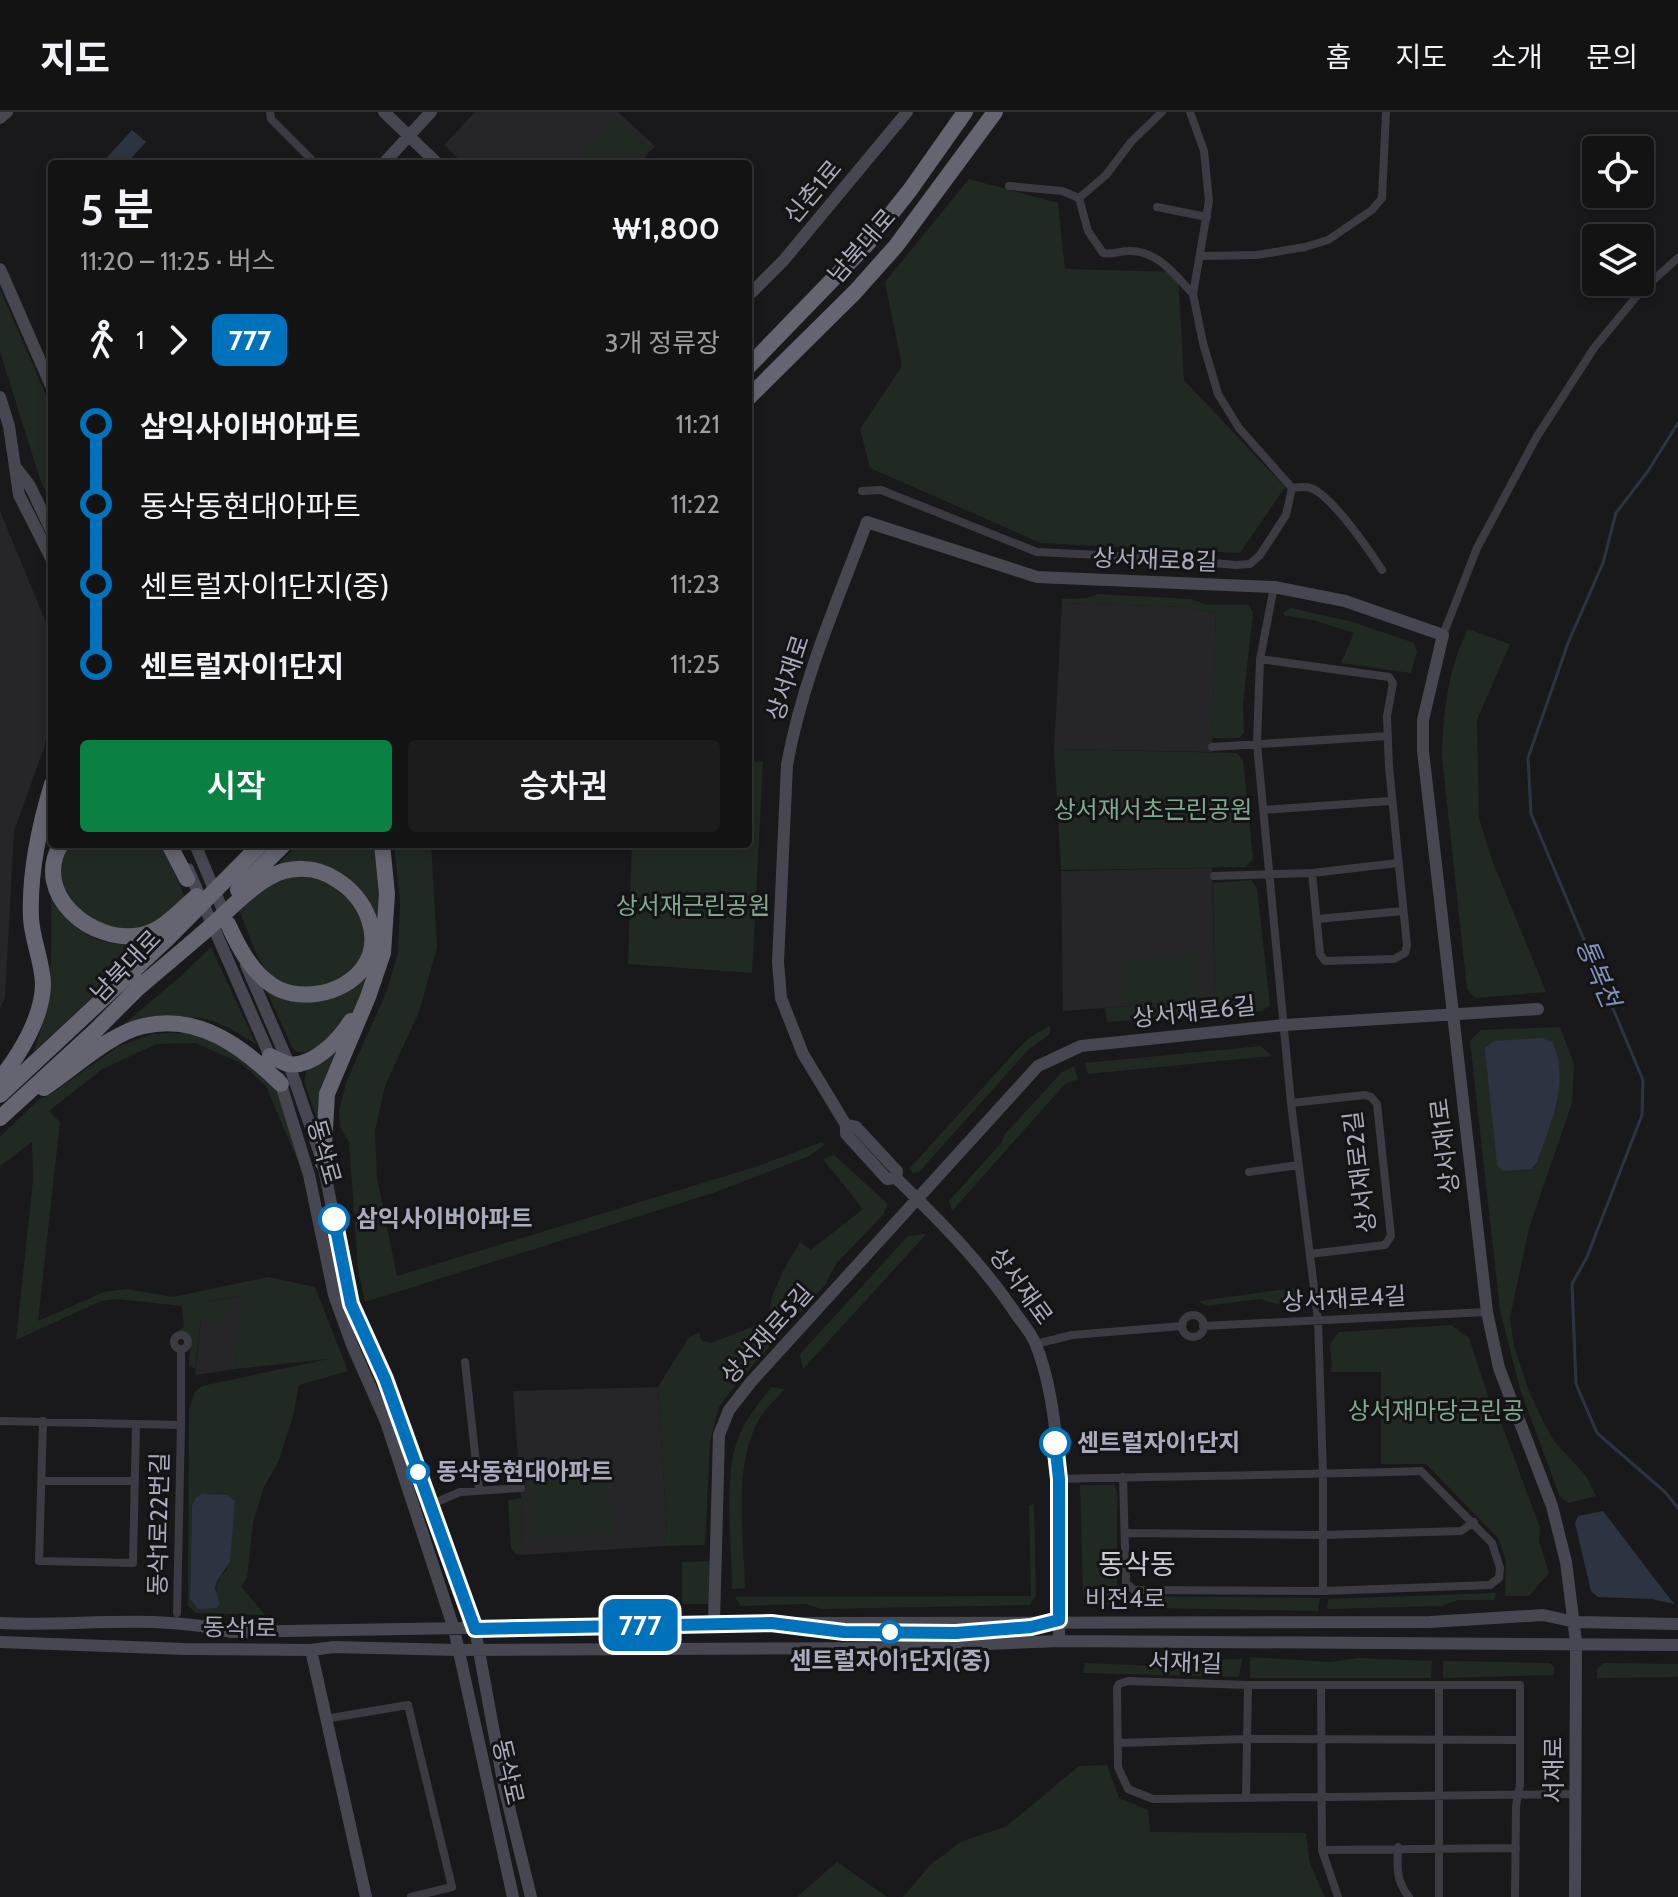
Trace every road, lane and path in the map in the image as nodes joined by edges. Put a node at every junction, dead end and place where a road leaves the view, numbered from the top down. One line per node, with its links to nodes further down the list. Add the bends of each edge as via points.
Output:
1 (7, 112): 11 (main road)
2 (270, 112): 13 (street)
3 (384, 112): 12 (main road)
4 (431, 112): 12 (main road)
5 (907, 112): 23 (main road, 신촌1로)
6 (965, 112): 25 (highway, 남북대로, via 868,243)
7 (995, 112): 27 (highway, 남북대로, via 896,246)
8 (1162, 112): 17 (street)
9 (1190, 112): 19 (street, via 1204,151)
10 (1386, 112): 20 (street, via 1382,198 1372,210 1328,240 1305,247)
11 (0, 118)
12 (409, 136): 14 (main road); 15 (main road)
13 (312, 160)
14 (387, 160)
15 (434, 160)
16 (1009, 186): 17 (street, via 1062,191)
17 (1079, 198): 24 (street, via 1088,231 1103,253 1147,254)
18 (1157, 207): 19 (street)
19 (1207, 217): 20 (street)
20 (1201, 256): 24 (street)
21 (1678, 258): 37 (street, via 1641,291 1594,348 1536,438 1477,548)
22 (0, 269): 26 (main road)
23 (752, 292)
24 (1193, 294): 30 (street, via 1218,394 1239,428)
25 (752, 363)
26 (48, 379)
27 (752, 394)
28 (0, 397): 29 (main road)
29 (17, 469): 33 (main road); 34 (main road, via 19,495)
30 (1292, 488): 31 (street, via 1286,515 1260,555 1250,564 1235,565 1037,552 881,490); 35 (street, via 1312,488 1323,497)
31 (862, 491)
32 (867, 522): 36 (main road, 상서재로8길, via 1037,577); 76 (main road, 상서재로, via 792,737 778,962 788,1021 846,1125 846,1134 887,1179 896,1178)
33 (48, 524)
34 (48, 552)
35 (1382, 570)
36 (1274, 587): 37 (main road, 상서재로8길, via 1345,601); 38 (street)
37 (1443, 635): 64 (main road, 상서재1로, via 1423,720 1423,751)
38 (1260, 659): 39 (street, via 1389,677 1394,688); 40 (street)
39 (1388, 736): 40 (street); 43 (street)
40 (1257, 744): 41 (street); 44 (street)
41 (1212, 747)
42 (48, 798): 68 (highway, via 36,841 31,919 43,985 35,1021)
43 (1390, 801): 44 (street); 53 (street)
44 (1263, 810): 55 (street)
45 (59, 848): 49 (highway, via 54,877 66,905 83,924 120,937 162,926)
46 (171, 848): 57 (highway)
47 (178, 848): 57 (main road)
48 (197, 848): 60 (main road, 동삭로)
49 (255, 848)
50 (256, 848): 70 (highway, 남북대로)
51 (280, 848): 61 (highway, 남북대로)
52 (382, 848): 62 (highway, via 387,894 383,953)
53 (1398, 863): 54 (street); 58 (street)
54 (1312, 873): 55 (street); 59 (street)
55 (1268, 875): 56 (street); 65 (street)
56 (1214, 876)
57 (189, 877): 60 (main road, via 211,930)
58 (1403, 911): 59 (street); 59 (street, via 1407,945 1394,959 1325,961)
59 (1317, 919)
60 (223, 929): 61 (highway, via 259,974 291,993 318,994 339,987 362,970 372,941 365,907 352,889 319,871 294,868 248,892); 66 (main road, 동삭로); 67 (main road, 동삭로)
61 (138, 988): 72 (highway, 남북대로)
62 (368, 997): 67 (highway, via 332,1045 307,1061); 73 (highway, via 327,1094)
63 (1538, 1009): 64 (main road, 상서재로6길)
64 (1451, 1016): 65 (main road, 상서재로6길); 78 (main road, 상서재1로)
65 (1284, 1025): 71 (street); 76 (main road, 상서재로6길, via 1069,1051 1038,1066)
66 (270, 1056): 67 (highway); 69 (main road, 동삭로)
67 (289, 1064): 73 (main road, 동삭로)
68 (0, 1079)
69 (281, 1084): 72 (highway, via 226,1037 171,1024 144,1026 91,1054); 107 (main road, 동삭로, via 309,1175 334,1295 386,1422)
70 (0, 1095)
71 (1291, 1103): 74 (street); 77 (street, 상서재로2길, via 1365,1095 1377,1104 1391,1236 1385,1245)
72 (0, 1118)
73 (323, 1163): 96 (main road, 동삭로, via 351,1304 385,1379)
74 (1299, 1165): 75 (street); 77 (street)
75 (1249, 1172)
76 (919, 1200): 82 (main road, 상서재로, via 995,1282); 105 (main road, 상서재로5길, via 729,1410 719,1435)
77 (1310, 1254): 79 (street)
78 (1487, 1312): 79 (street, 상서재로4길); 103 (main road, 상서재1로, via 1499,1368 1553,1512)
79 (1318, 1320): 81 (street, 상서재로4길); 89 (street)
80 (1182, 1326): 81 (street, via 1190,1336); 81 (street, via 1193,1315); 82 (street, via 1072,1335)
81 (1203, 1326)
82 (1036, 1344): 91 (main road, 상서재로, via 1052,1411)
83 (181, 1349): 88 (street)
84 (465, 1362): 95 (street)
85 (0, 1421): 86 (street, 동삭1로22번길)
86 (43, 1421): 87 (street, 동삭1로22번길); 92 (street)
87 (136, 1425): 88 (street, 동삭1로22번길); 93 (street)
88 (181, 1425): 101 (street, 동삭1로22번길)
89 (1323, 1474): 90 (street); 97 (street, via 1425,1472); 99 (street)
90 (1123, 1477): 91 (street); 98 (street)
91 (1059, 1479): 102 (main road, 상서재로)
92 (43, 1481): 93 (street); 93 (street, via 39,1561 133,1563)
93 (135, 1481)
94 (521, 1488): 95 (street)
95 (479, 1490): 96 (street)
96 (430, 1505): 108 (main road, 동삭로)
97 (1474, 1522): 99 (street, via 1461,1531); 100 (street, via 1498,1556 1499,1578 1490,1585)
98 (1125, 1533): 99 (street); 100 (street, via 1126,1583 1134,1590)
99 (1323, 1535): 100 (street)
100 (1323, 1591)
101 (177, 1613)
102 (1059, 1620): 103 (main road, 비전4로, via 1430,1622 1543,1615); 105 (main road, 비전4로); 109 (main road, 상서재로)
103 (1575, 1622): 106 (main road, 비전4로); 111 (main road, 상서재1로)
104 (0, 1623): 107 (main road, 동삭1로, via 88,1621 231,1632)
105 (714, 1623): 108 (main road, 비전4로)
106 (1678, 1624)
107 (454, 1629): 108 (main road, 동삭1로); 114 (main road, 동삭로)
108 (475, 1629): 115 (main road, 동삭로)
109 (1059, 1641): 111 (main road, 비전4로); 115 (main road, 비전4로, via 883,1648)
110 (0, 1642): 113 (main road, 동삭1로)
111 (1576, 1642): 112 (main road, 비전4로); 125 (main road, 서재로)
112 (1678, 1645)
113 (311, 1650): 114 (main road, 동삭1로); 119 (main road)
114 (457, 1650): 115 (main road, 동삭1로); 136 (main road, 동삭로)
115 (479, 1650): 137 (main road, 동삭로)
116 (1248, 1685): 117 (street, 서재1길); 120 (street); 124 (street, 서재1길, via 1123,1682 1116,1693)
117 (1321, 1685): 118 (street, 서재1길); 121 (street)
118 (1439, 1685): 122 (street); 123 (street, 서재1길, via 1520,1685)
119 (325, 1719): 134 (main road); 135 (street, via 408,1705 452,1887)
120 (1246, 1739): 121 (street); 124 (street); 129 (street)
121 (1321, 1740): 122 (street); 128 (street)
122 (1439, 1740): 123 (street); 126 (street)
123 (1519, 1740): 127 (street)
124 (1119, 1743): 129 (street, via 1118,1767 1128,1789 1153,1799)
125 (1576, 1794): 127 (street); 142 (main road, 서재로)
126 (1440, 1795): 127 (street); 128 (street); 131 (street)
127 (1518, 1795): 132 (street)
128 (1322, 1797): 129 (street); 133 (street)
129 (1246, 1798)
130 (1398, 1847): 131 (street); 133 (street); 139 (street, via 1396,1872)
131 (1440, 1848): 132 (street); 140 (street)
132 (1516, 1848): 141 (street)
133 (1322, 1850): 138 (street)
134 (366, 1897)
135 (411, 1897)
136 (513, 1897)
137 (531, 1897)
138 (1338, 1897)
139 (1409, 1897)
140 (1439, 1897)
141 (1515, 1897)
142 (1575, 1897)

